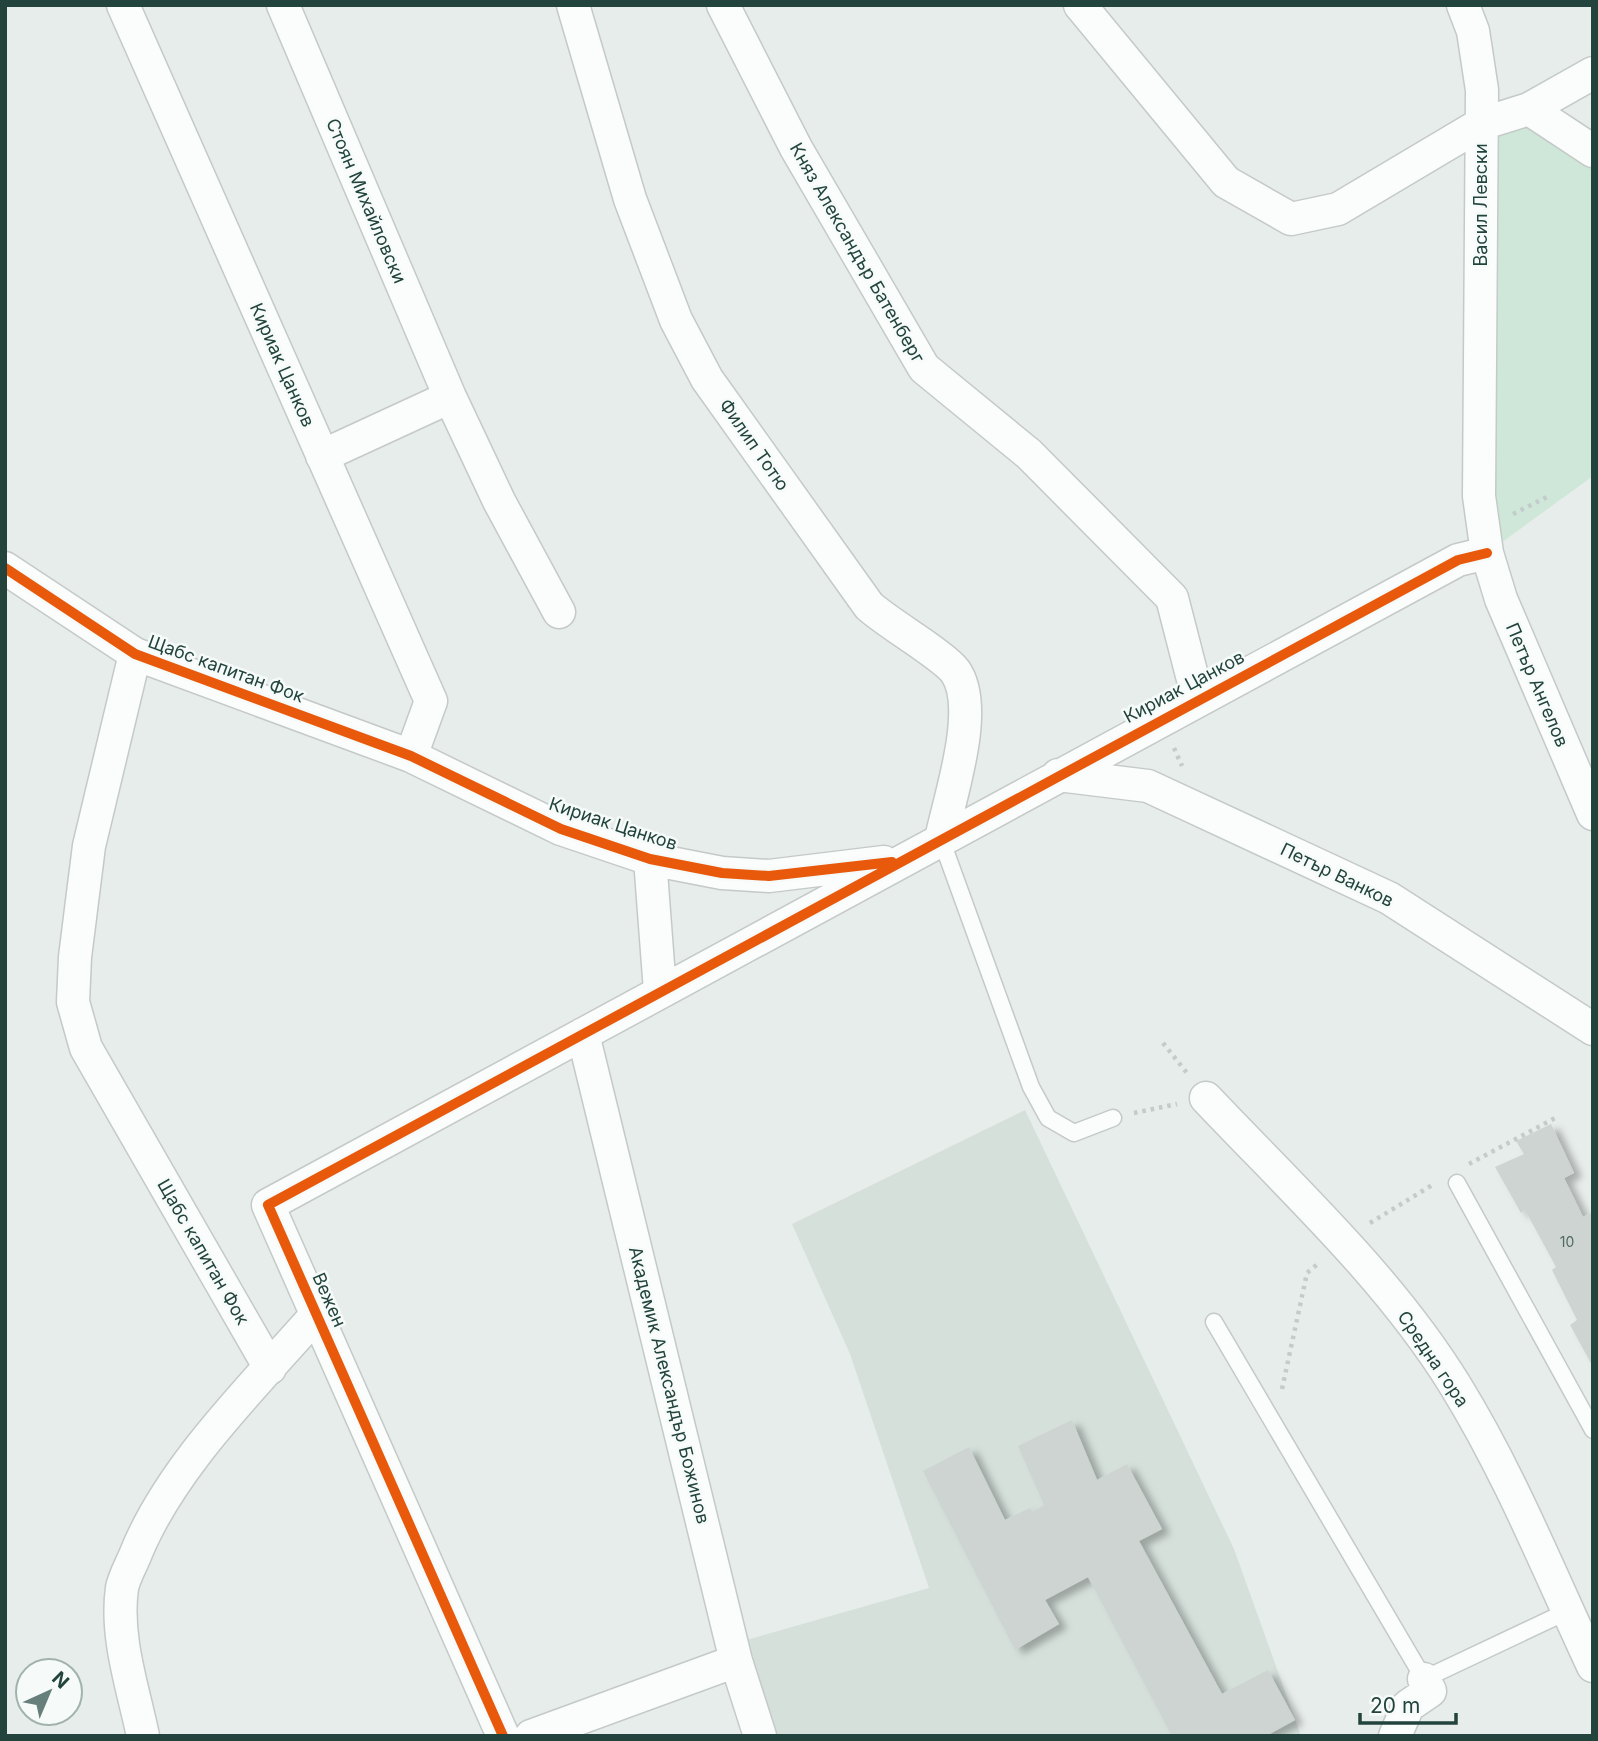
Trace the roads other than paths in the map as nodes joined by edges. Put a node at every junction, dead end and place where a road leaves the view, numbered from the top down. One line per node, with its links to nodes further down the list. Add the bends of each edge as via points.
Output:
1 (123, 5): 12 (street, Кириак Цанков)
2 (283, 5): 11 (street, Стоян Михайловски)
3 (573, 5): 21 (street, Филип Тотю, via 630,199 676,320 707,379 869,606 954,669 967,693 967,717)
4 (723, 5): 17 (street, Княз Александър Батенберг, via 796,148 925,368 1029,453 1172,598)
5 (1080, 5): 9 (street, Васил Левски, via 1226,182 1291,219 1338,209)
6 (1463, 5): 9 (street, via 1473,31 1482,90)
7 (1593, 73): 8 (street)
8 (1529, 108): 9 (street); 10 (street)
9 (1481, 124): 13 (street, Васил Левски, via 1479,496)
10 (1593, 151)
11 (450, 397): 12 (street); 15 (street, Стоян Михайловски, via 499,502)
12 (323, 456): 18 (street, Кириак Цанков, via 431,701)
13 (1487, 553): 17 (street, Кириак Цанков, via 1458,560); 20 (street, Петър Ангелов, via 1501,599)
14 (11, 580): 16 (street, Щабс капитан Фок)
15 (559, 612)
16 (135, 654): 18 (street, Щабс капитан Фок); 32 (street, Щабс капитан Фок, via 89,846 73,1002 86,1048)
17 (1198, 699): 19 (street, Кириак Цанков)
18 (411, 756): 22 (street, Кириак Цанков, via 561,829)
19 (1058, 775): 21 (street, Кириак Цанков); 25 (street, Петър Ванков, via 1148,786 1389,898)
20 (1593, 814)
21 (941, 839): 23 (street, Кириак Цанков); 28 (lane, via 1031,1087 1048,1118 1074,1133)
22 (650, 859): 23 (street, Кириак Цанков, via 722,873 769,876); 24 (street, Кириак Цанков)
23 (901, 861): 24 (street, Кириак Цанков)
24 (660, 992): 26 (street, Кириак Цанков)
25 (1593, 1029)
26 (583, 1034): 30 (street, Вежен, via 268,1205); 35 (street, Академик Александър Божинов)
27 (1206, 1098): 34 (street, Средна гора, via 1381,1283 1455,1385 1516,1498)
28 (1113, 1118)
29 (1457, 1183): 33 (lane)
30 (316, 1315): 32 (street, Вежен); 39 (street, Вежен)
31 (1214, 1322): 37 (lane)
32 (270, 1367): 38 (street, Вежен, via 176,1482 141,1539 122,1587 124,1651)
33 (1593, 1430)
34 (1568, 1611): 36 (street, Средна гора); 37 (lane)
35 (736, 1661): 40 (street); 41 (street, Академик Александър Божинов)
36 (1593, 1666)
37 (1424, 1679): 42 (street, via 1430,1691 1408,1706)
38 (143, 1736)
39 (503, 1736)
40 (531, 1736)
41 (760, 1736)
42 (1395, 1736)

